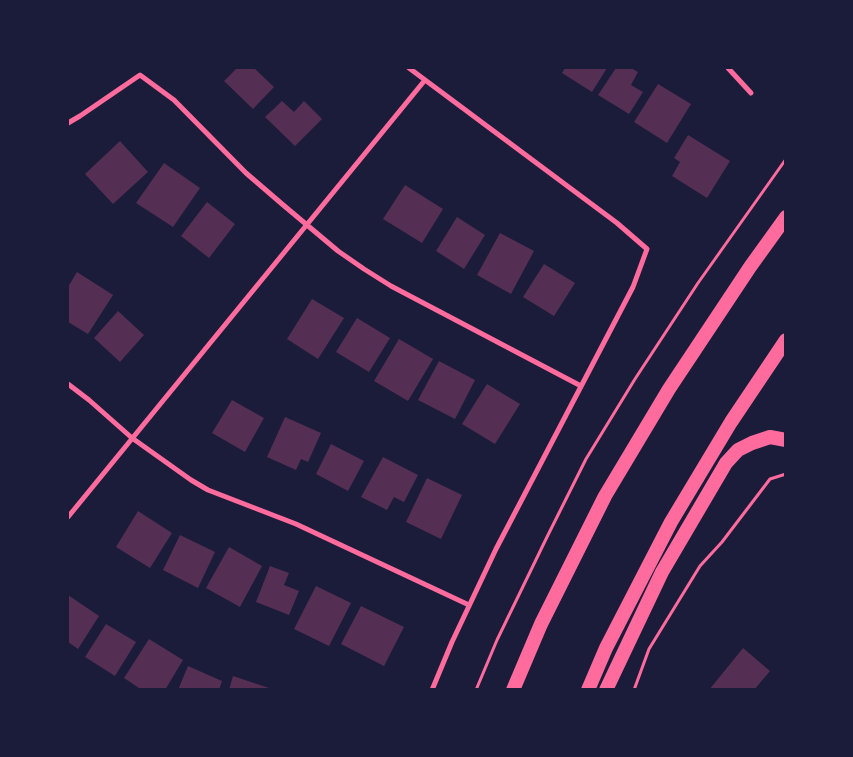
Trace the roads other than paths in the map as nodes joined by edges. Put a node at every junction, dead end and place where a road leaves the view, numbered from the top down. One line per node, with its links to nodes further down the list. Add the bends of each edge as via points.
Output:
1 (409, 68): 3 (street)
2 (728, 68): 4 (street)
3 (425, 80): 7 (street); 10 (street, via 647,249 633,287)
4 (751, 93)
5 (68, 123): 7 (street, via 140,75 174,100 246,173)
6 (786, 217): 16 (highway, via 669,389 605,496 541,624)
7 (306, 224): 10 (street, via 338,251 391,286); 11 (street)
8 (786, 340): 17 (highway, via 731,422 671,522)
9 (68, 384): 11 (street)
10 (581, 386): 14 (street)
11 (132, 438): 13 (street); 14 (street, via 208,490 296,524)
12 (786, 440): 18 (highway, via 770,437 752,443 738,450 726,463 662,572)
13 (68, 517)
14 (469, 606): 15 (street)
15 (432, 690)
16 (513, 690)
17 (588, 690)
18 (606, 690)

